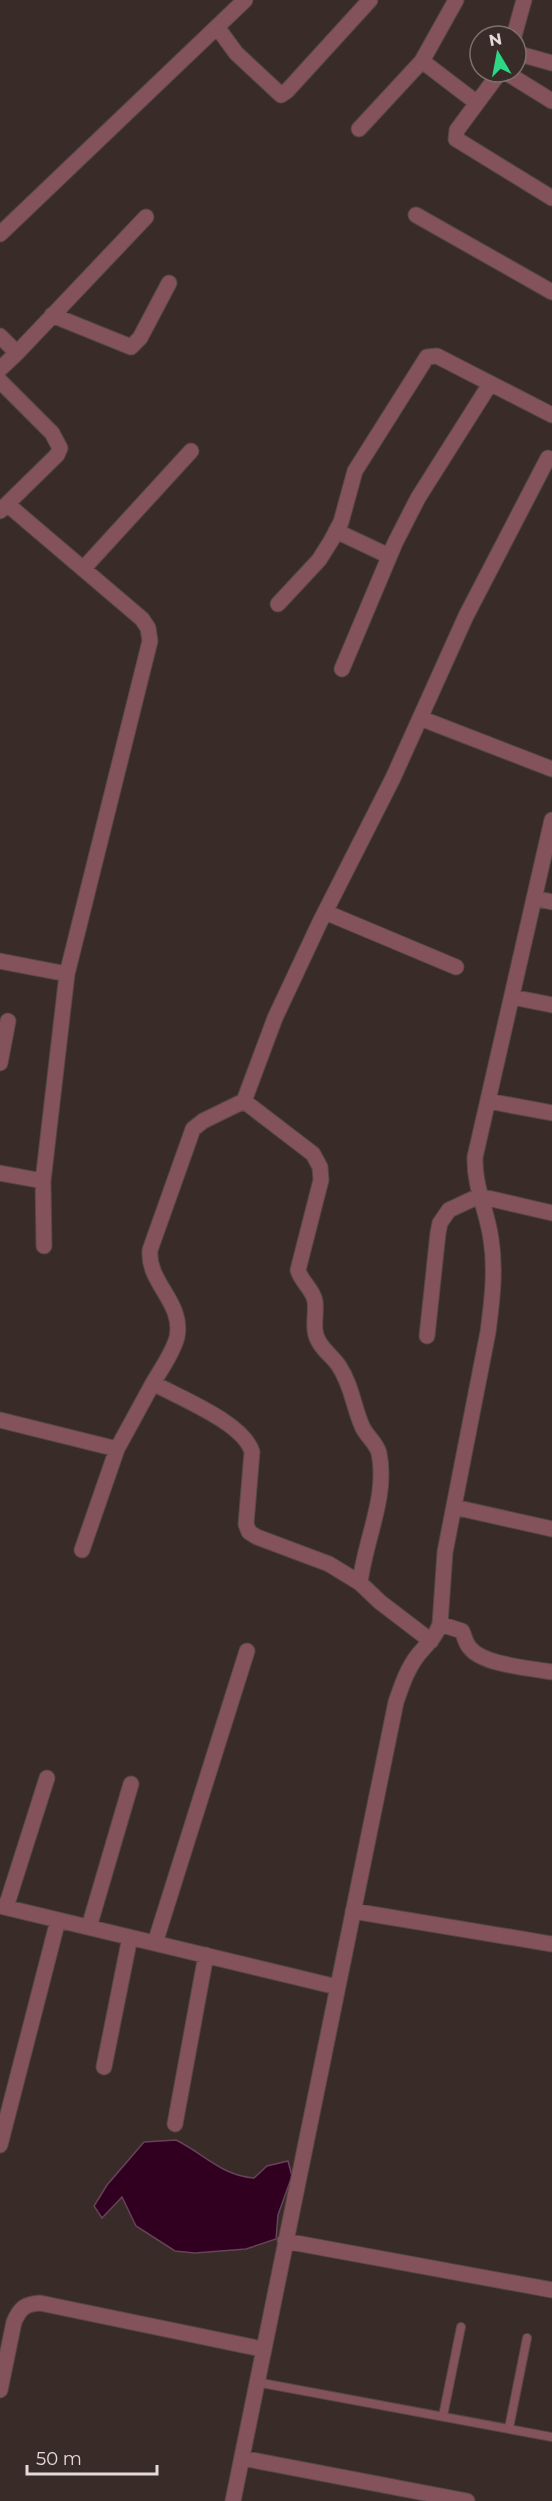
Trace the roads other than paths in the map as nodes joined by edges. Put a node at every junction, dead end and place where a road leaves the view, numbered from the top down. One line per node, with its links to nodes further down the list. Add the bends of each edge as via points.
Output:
1 (245, 0): 6 (street)
2 (370, 0): 6 (street, via 281,95 236,53)
3 (456, 0): 8 (street)
4 (525, 0): 5 (street)
5 (518, 24)
6 (217, 27): 18 (street)
7 (528, 56): 9 (street)
8 (422, 61): 13 (street); 14 (street)
9 (552, 63)
10 (491, 84): 13 (street)
11 (524, 84): 12 (street)
12 (552, 101)
13 (477, 103): 15 (street, via 457,130 456,139)
14 (359, 129)
15 (552, 198)
16 (416, 215): 20 (street)
17 (146, 217): 21 (street)
18 (0, 234)
19 (169, 283): 21 (street, via 140,339 131,347)
20 (552, 292)
21 (52, 315): 23 (street)
22 (0, 336): 23 (street)
23 (17, 353): 24 (street)
24 (0, 369)
25 (0, 381): 30 (street, via 52,433 60,448)
26 (490, 384): 27 (street); 31 (street, via 437,356 427,357 355,471); 32 (street, via 418,498)
27 (552, 415)
28 (191, 451): 33 (street)
29 (551, 458): 36 (street, via 466,616)
30 (3, 508): 33 (street)
31 (336, 531): 32 (street); 34 (street, via 318,560)
32 (389, 556): 35 (street)
33 (83, 569): 44 (street, via 142,619 150,641)
34 (278, 604)
35 (342, 669)
36 (420, 718): 37 (street); 41 (street)
37 (552, 769)
38 (552, 820): 39 (street)
39 (534, 898): 40 (street); 45 (street)
40 (552, 902)
41 (325, 912): 43 (street); 49 (street, via 275,1018)
42 (0, 961): 44 (street)
43 (456, 967)
44 (67, 974): 53 (street)
45 (512, 997): 46 (street); 50 (street)
46 (552, 1005)
47 (8, 1021): 48 (street)
48 (0, 1064)
49 (244, 1101): 58 (street, via 193,1129 150,1250 152,1272 175,1308 178,1322 177,1338); 64 (street, via 314,1154 320,1167 321,1180 298,1270 313,1294 317,1339 353,1392 362,1425 379,1452 380,1501)
50 (488, 1101): 51 (street); 54 (street, via 475,1157)
51 (552, 1113)
52 (0, 1173): 53 (street)
53 (43, 1181): 56 (street)
54 (479, 1196): 55 (street); 57 (street, via 449,1210 440,1223); 61 (street, via 491,1237 492,1299)
55 (552, 1213)
56 (44, 1246)
57 (427, 1336)
58 (153, 1383): 60 (street); 64 (street, via 232,1426 249,1441 249,1532 328,1564)
59 (0, 1420): 60 (street)
60 (117, 1449): 63 (street)
61 (454, 1507): 62 (street); 65 (street, via 445,1552)
62 (552, 1529)
63 (82, 1550)
64 (360, 1583): 66 (street)
65 (440, 1624): 66 (street); 68 (street, via 462,1631 471,1651 480,1656)
66 (431, 1641): 72 (street, via 405,1676 396,1702)
67 (247, 1650): 76 (street)
68 (552, 1672)
69 (47, 1778): 71 (street)
70 (131, 1784): 74 (street)
71 (3, 1906): 73 (street)
72 (353, 1911): 77 (street); 79 (street)
73 (58, 1920): 74 (street); 82 (street)
74 (89, 1927): 75 (street)
75 (130, 1937): 76 (street); 80 (street)
76 (155, 1943): 78 (street)
77 (552, 1944)
78 (206, 1955): 79 (street); 81 (street)
79 (337, 1987): 83 (street)
80 (104, 2067)
81 (175, 2124)
82 (0, 2145)
83 (285, 2241): 84 (street); 88 (street)
84 (552, 2290)
85 (7, 2321): 88 (street, via 27,2304 40,2303); 90 (street)
86 (461, 2327): 91 (lane)
87 (527, 2338): 92 (lane)
88 (262, 2349): 89 (street)
89 (256, 2382): 91 (lane); 94 (street)
90 (0, 2390)
91 (443, 2416): 92 (lane)
92 (509, 2428): 93 (lane)
93 (552, 2437)
94 (242, 2458): 95 (street); 96 (street)
95 (233, 2501)
96 (467, 2501)

